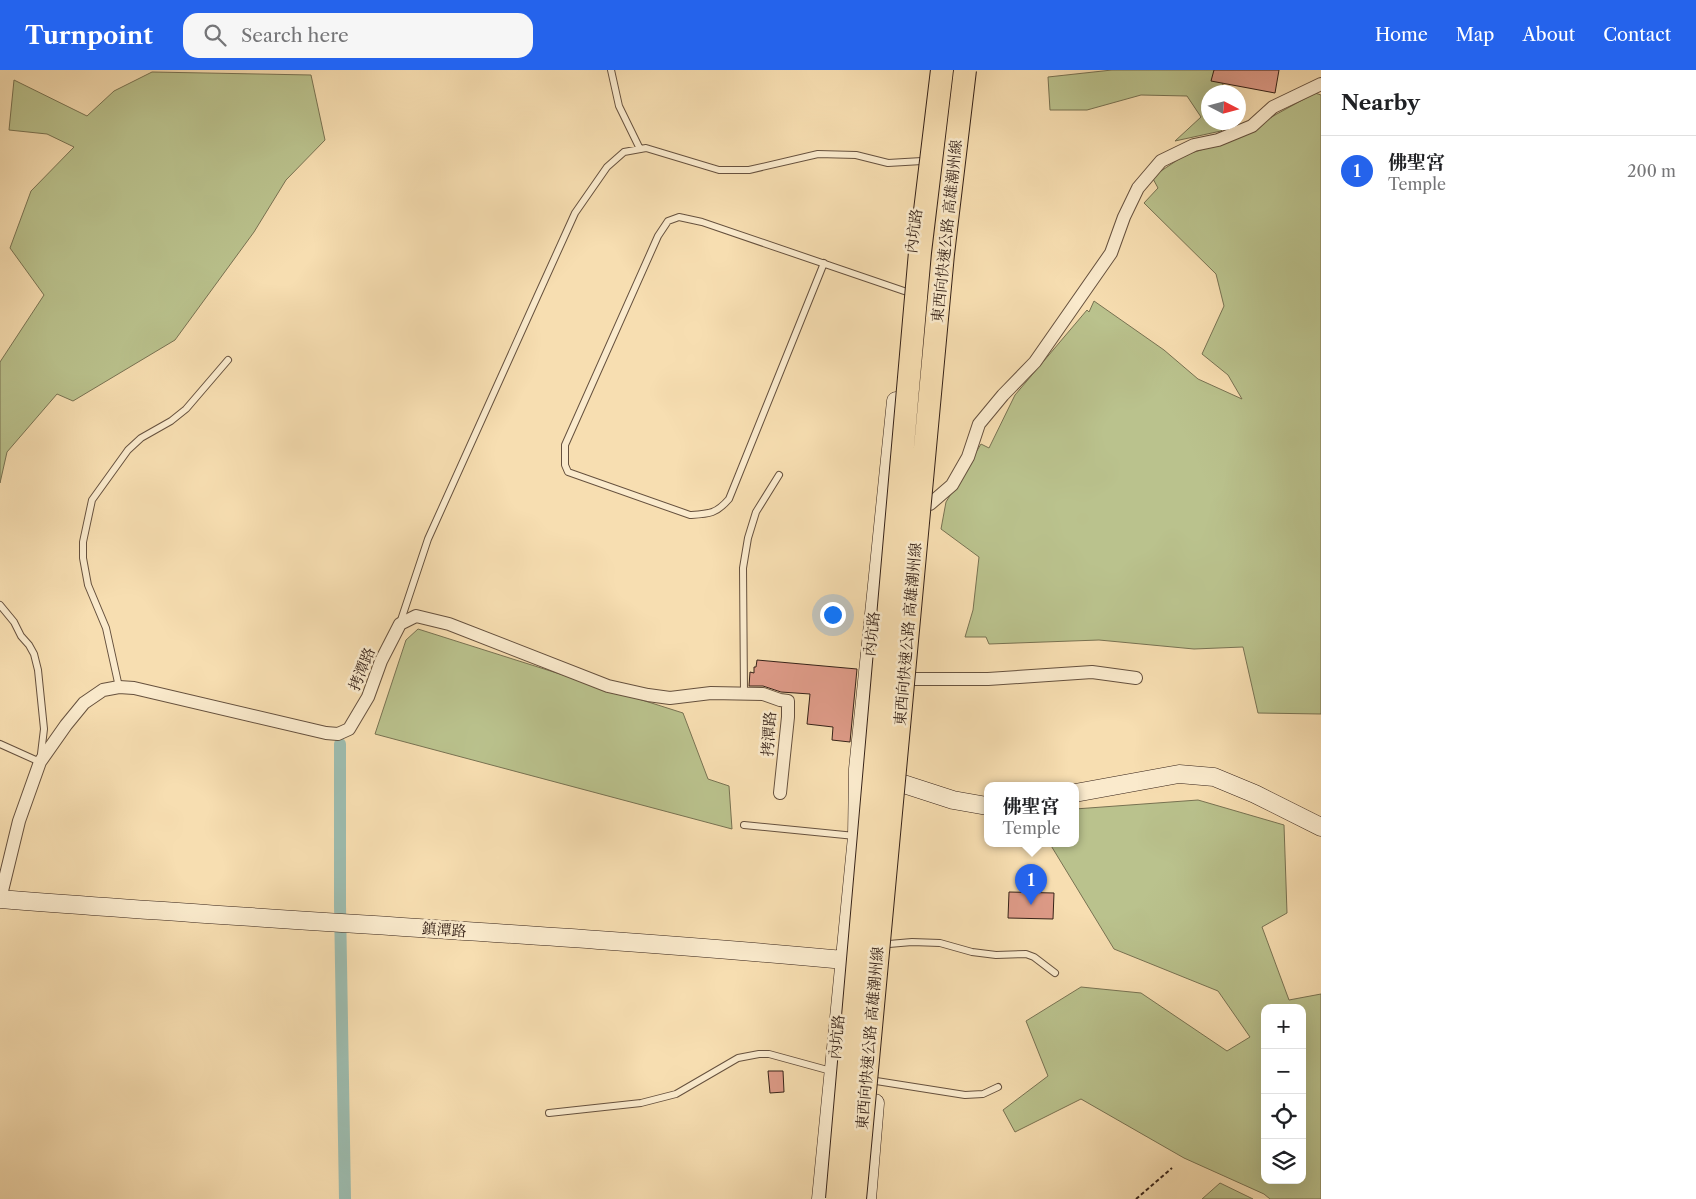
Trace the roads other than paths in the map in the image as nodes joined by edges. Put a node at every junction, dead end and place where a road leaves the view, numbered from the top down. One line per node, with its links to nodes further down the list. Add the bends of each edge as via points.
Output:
1 (611, 70): 7 (lane, via 619,106)
2 (933, 70): 8 (main road, 內坑路)
3 (942, 70): 40 (highway, 東西向快速公路 高雄潮州線, bridge, via 920,252)
4 (965, 70): 41 (highway, 東西向快速公路 高雄潮州線, bridge, via 942,264)
5 (974, 70): 13 (main road, via 952,254)
6 (1321, 84): 13 (street, via 1273,108 1252,126 1218,140 1194,145 1161,161 1138,188 1111,253 1035,362 979,424 968,457 952,485)
7 (640, 149): 8 (lane, via 646,148 719,170 748,170 818,154 856,155 888,163); 15 (lane, via 624,152 607,167 574,214 428,539)
8 (922, 162): 10 (main road, 內坑路)
9 (824, 263): 9 (lane, via 702,222 679,217 668,221 658,236 565,446 568,472 690,515 720,509 729,499); 10 (lane)
10 (907, 292): 22 (main road, 內坑路)
11 (228, 360): 18 (lane, via 186,409 128,450 92,500 83,558 88,585 106,628)
12 (779, 475): 19 (lane, via 756,512 743,568)
13 (930, 504): 16 (main road)
14 (0, 605): 21 (lane, via 34,654 44,729)
15 (400, 624): 18 (street, 拷潭路, via 381,661 368,697 349,729 338,734); 19 (street, 拷潭路, via 416,616 449,624 608,686 648,695 670,698 711,693)
16 (910, 678): 17 (street, via 988,679 1092,672); 23 (main road)
17 (1136, 678)
18 (119, 687): 21 (street, 拷潭路, via 103,690 84,703)
19 (744, 694): 25 (street, 拷潭路, via 763,694 788,701)
20 (0, 744): 21 (lane)
21 (40, 762): 30 (street, 拷潭路, via 19,821)
22 (858, 769): 23 (main road); 29 (main road, 內坑路)
23 (899, 783): 26 (main road, via 953,800); 31 (main road)
24 (1079, 792): 28 (main road, via 1180,774 1214,777)
25 (780, 793)
26 (984, 805)
27 (744, 825): 29 (lane)
28 (1321, 828)
29 (856, 837): 32 (main road, 內坑路)
30 (0, 899): 32 (main road, 鎮潭路)
31 (889, 944): 33 (main road); 34 (lane, via 940,943 972,952 1026,954)
32 (844, 960): 33 (main road, 鎮潭路); 35 (main road, 內坑路)
33 (887, 964): 36 (main road)
34 (1055, 973)
35 (843, 1073): 38 (lane, via 759,1054 738,1058 676,1094 641,1103); 39 (main road, 內坑路)
36 (868, 1080): 37 (lane, via 965,1095 983,1094); 42 (main road)
37 (998, 1087)
38 (549, 1113)
39 (821, 1199)
40 (837, 1199)
41 (855, 1199)
42 (867, 1199)

